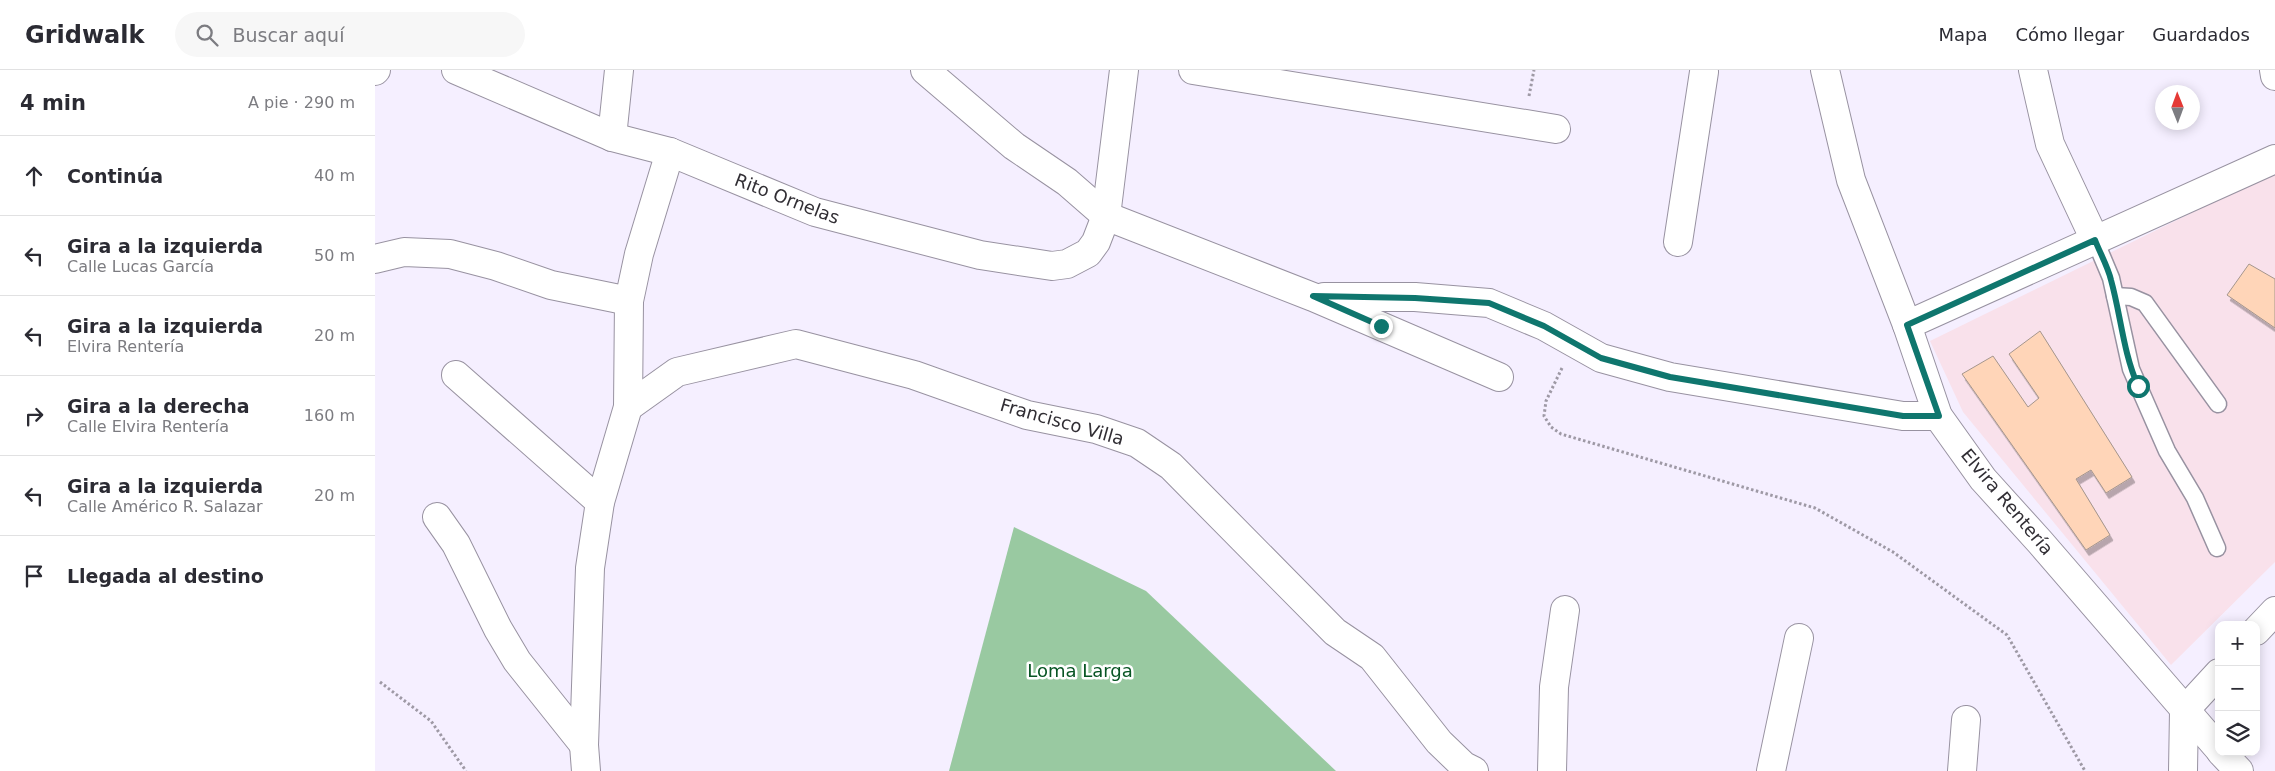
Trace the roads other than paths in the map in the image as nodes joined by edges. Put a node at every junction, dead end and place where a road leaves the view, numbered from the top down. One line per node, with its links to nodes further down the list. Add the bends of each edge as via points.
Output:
1 (456, 70): 12 (street, Rito Ornelas)
2 (619, 70): 12 (street)
3 (925, 70): 15 (street, via 1014,146 1067,182)
4 (1124, 70): 15 (street, Rito Ornelas)
5 (1193, 70): 11 (street)
6 (1825, 70): 22 (street, Elvira Rentería, via 1851,180)
7 (2033, 70): 16 (street, via 2050,144)
8 (2274, 70): 10 (street)
9 (1699, 71): 17 (street)
10 (2275, 76)
11 (1556, 129)
12 (612, 137): 13 (street, Rito Ornelas)
13 (670, 152): 15 (street, Rito Ornelas, via 815,212 980,255 1028,264 1052,266 1079,259 1096,242); 21 (street, via 639,254)
14 (2275, 159): 16 (street)
15 (1106, 216): 19 (street)
16 (2095, 240): 20 (lane); 22 (street)
17 (1678, 242)
18 (375, 259): 21 (street, via 404,252 450,254 551,285)
19 (1313, 296): 24 (street); 27 (street, via 1489,303 1544,326 1601,358 1670,377 1903,416)
20 (2115, 296): 25 (lane, via 2131,297 2145,303); 30 (lane, via 2131,369 2167,451 2195,498)
21 (629, 301): 26 (street)
22 (1907, 325): 27 (street, Elvira Rentería)
23 (456, 375): 28 (street)
24 (1499, 377)
25 (2218, 404)
26 (628, 407): 28 (street); 41 (street, Francisco Villa, via 677,372 796,344 914,375 1027,415 1096,429 1137,443 1171,466 1335,632 1372,657 1439,742)
27 (1939, 416): 36 (street, Elvira Rentería, via 1983,479)
28 (600, 502): 40 (street, via 591,568)
29 (437, 516): 40 (street, via 456,544 517,661)
30 (2217, 548)
31 (1565, 610): 42 (street, via 1554,687)
32 (2275, 611): 33 (street)
33 (2260, 627)
34 (1799, 638): 43 (street)
35 (2215, 676): 36 (street)
36 (2184, 711): 38 (street, Elvira Rentería); 45 (street)
37 (1966, 720): 44 (street)
38 (2215, 745)
39 (2225, 756): 46 (street)
40 (585, 758)
41 (1473, 771)
42 (1552, 771)
43 (1771, 771)
44 (1962, 771)
45 (2183, 771)
46 (2239, 771)

